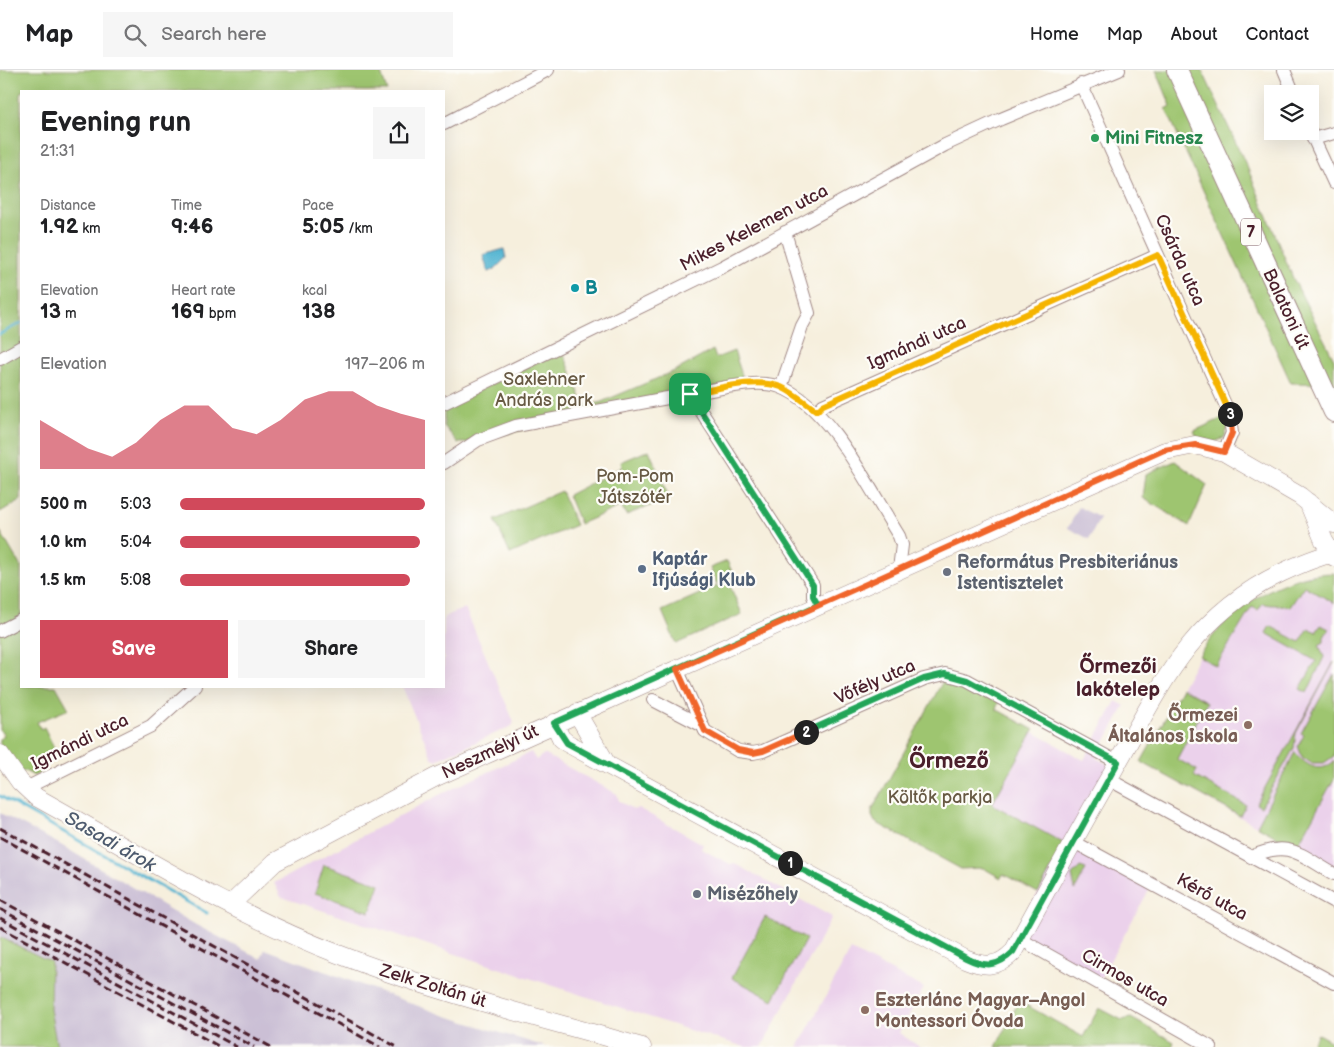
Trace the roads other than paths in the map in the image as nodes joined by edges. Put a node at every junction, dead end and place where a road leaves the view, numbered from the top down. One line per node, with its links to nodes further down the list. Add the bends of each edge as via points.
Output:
1 (548, 70): 7 (street)
2 (1118, 70): 5 (street, Mikes Kelemen utca)
3 (1177, 70): 19 (main road, Balatoni út / 7)
4 (1284, 70): 6 (street)
5 (1081, 84): 12 (street, Mikes Kelemen utca, via 945,145); 13 (street, Csárda utca)
6 (1290, 85)
7 (445, 123)
8 (1334, 134): 9 (street)
9 (1319, 135)
10 (1314, 140): 11 (street)
11 (1334, 183)
12 (785, 232): 16 (street, via 809,313); 18 (street, Mikes Kelemen utca, via 722,267)
13 (1158, 255): 20 (street, Igmándi utca, via 823,405); 21 (street, Csárda utca, via 1229,414 1232,433)
14 (20, 348): 15 (street)
15 (0, 359)
16 (782, 387): 17 (street, via 761,384); 20 (street)
17 (690, 394): 22 (street, via 516,426 478,440); 29 (street, via 813,585 813,596)
18 (445, 403)
19 (1332, 406)
20 (817, 411): 25 (street, via 835,433)
21 (1224, 452): 23 (street, Neszmélyi út); 27 (street, Neszmélyi út, via 1195,445 1164,450)
22 (445, 462)
23 (1308, 502): 24 (street, Neszmélyi út); 26 (street)
24 (1334, 524)
25 (902, 545): 27 (street); 28 (street)
26 (1333, 556): 42 (street, via 1300,564 1265,581 1238,598 1190,642 1163,681)
27 (922, 559): 28 (street, Neszmélyi út)
28 (899, 570): 29 (street, Neszmélyi út)
29 (818, 605): 32 (street, Neszmélyi út)
30 (20, 621): 31 (street)
31 (0, 631)
32 (677, 669): 34 (street, Neszmélyi út); 38 (street, Vőfély utca)
33 (193, 688): 44 (street, Igmándi utca, via 151,726)
34 (611, 698): 36 (street, Neszmélyi út); 39 (street, via 594,722)
35 (653, 700): 38 (street)
36 (577, 713): 37 (street, Neszmélyi út); 39 (street)
37 (554, 723): 41 (street, via 567,743); 49 (street, Neszmélyi út, via 436,777 275,862)
38 (701, 725): 42 (street, Vőfély utca, via 710,736 738,750 763,751 924,679 945,674 967,680)
39 (592, 737): 41 (street)
40 (0, 754): 44 (street)
41 (604, 761): 50 (street, via 977,964 1000,963 1013,952)
42 (1118, 762): 43 (street)
43 (1108, 779): 45 (street); 46 (street)
44 (26, 788): 49 (street, via 36,798)
45 (1074, 842): 50 (street); 51 (street, Kérő utca)
46 (1251, 856): 47 (street, via 1268,848 1285,848); 48 (street)
47 (1334, 874)
48 (1334, 902)
49 (231, 904): 52 (street, Zelk Zoltán út, via 313,944 394,975)
50 (1020, 939): 53 (street, Cirmos utca)
51 (1334, 983)
52 (642, 1047)
53 (1211, 1047)

